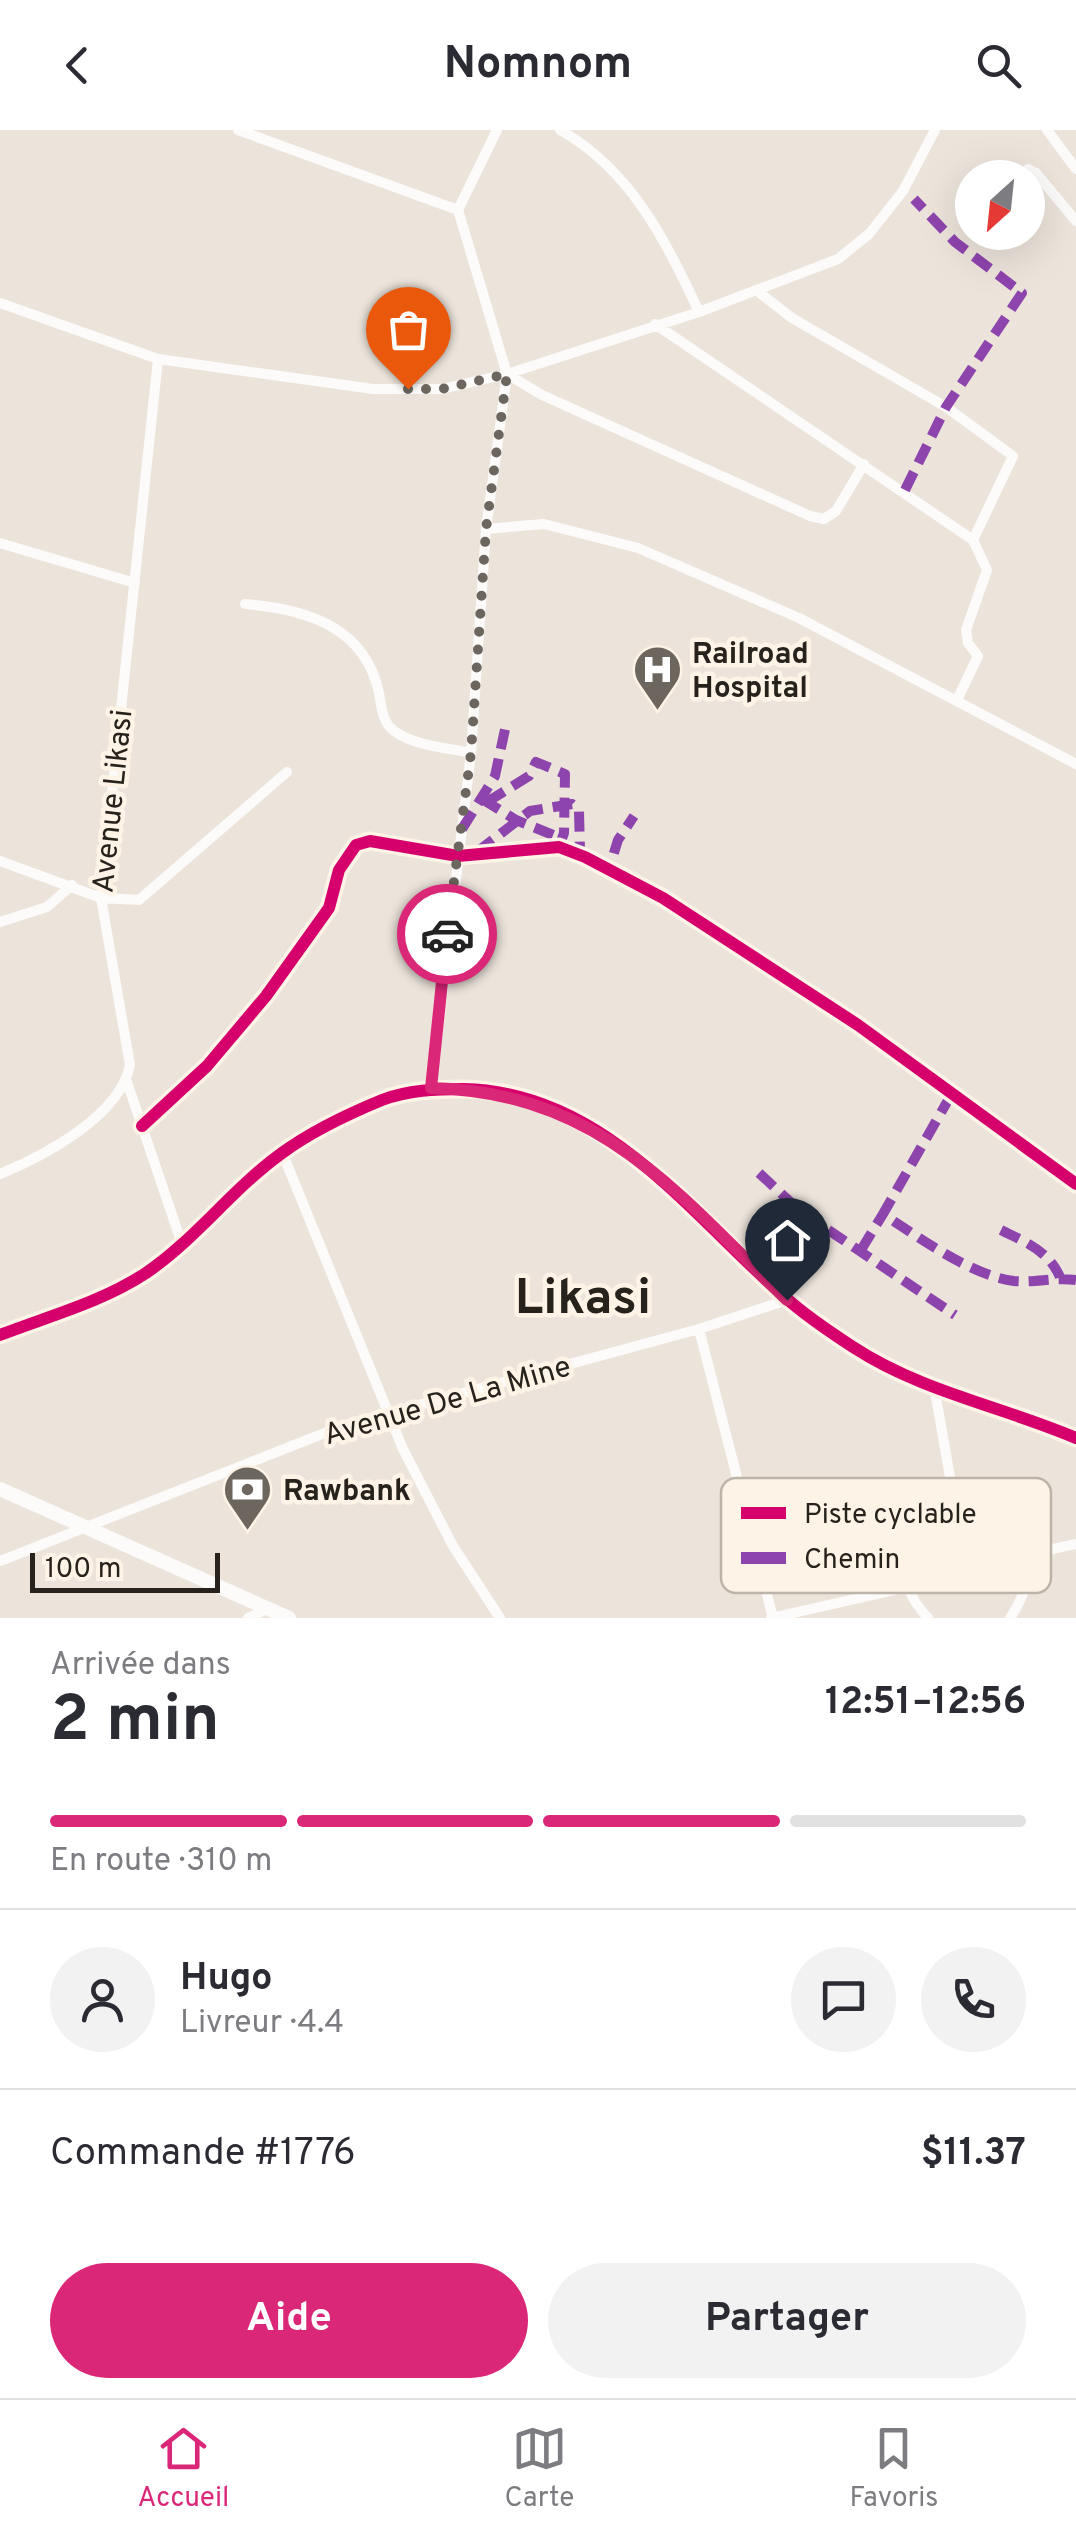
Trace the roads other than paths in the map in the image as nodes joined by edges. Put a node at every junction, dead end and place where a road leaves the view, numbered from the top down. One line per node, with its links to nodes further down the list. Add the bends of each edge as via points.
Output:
1 (238, 130): 8 (street)
2 (497, 130): 8 (street)
3 (560, 130): 12 (street, via 595,152 648,214)
4 (935, 130): 10 (street, via 903,190 869,234 838,259)
5 (1047, 130): 6 (street)
6 (1076, 169)
7 (1045, 183): 9 (street)
8 (458, 210): 15 (street)
9 (1076, 221)
10 (756, 290): 12 (street); 18 (street, via 1013,456)
11 (0, 302): 14 (street)
12 (698, 312): 13 (street)
13 (655, 324): 15 (street); 16 (street)
14 (158, 359): 15 (street, via 373,389 442,389); 20 (street, Avenue Likasi)
15 (507, 374): 16 (street, via 810,516 824,519 836,511); 17 (street)
16 (864, 464): 18 (street)
17 (486, 529): 22 (street, via 544,524 638,548 799,618); 23 (street)
18 (973, 540): 22 (street, via 987,570 966,630 978,656)
19 (0, 543): 20 (street)
20 (136, 583): 29 (street, Avenue Likasi)
21 (245, 604): 23 (street, via 295,608 350,637 366,654 383,718 396,733)
22 (957, 700): 24 (street)
23 (471, 753): 26 (street)
24 (1076, 764)
25 (287, 772): 29 (street, via 139,900)
26 (458, 856): 32 (street); 33 (street, via 356,844 339,870 329,908 266,996); 36 (street, via 559,847 609,869 858,1024)
27 (0, 861): 28 (street)
28 (72, 884): 29 (street); 30 (street, via 47,906)
29 (101, 898): 31 (street, Avenue Likasi, via 130,1065)
30 (0, 922)
31 (127, 1082): 33 (street, Avenue Likasi); 35 (street, via 68,1140)
32 (431, 1088): 34 (street, via 370,1106); 38 (street, via 500,1093 548,1106 595,1130 678,1194)
33 (142, 1126): 37 (street, Avenue Likasi)
34 (282, 1152): 37 (street); 42 (street)
35 (0, 1174)
36 (1076, 1184)
37 (182, 1244): 40 (street, via 110,1294)
38 (787, 1300): 39 (street, Avenue De La Mine); 41 (street, via 852,1346)
39 (699, 1329): 42 (street, Avenue De La Mine); 44 (street)
40 (0, 1335)
41 (935, 1391): 43 (street); 45 (street)
42 (390, 1410): 47 (street, Avenue De La Mine); 58 (street, via 428,1503)
43 (1076, 1438)
44 (737, 1478)
45 (950, 1478)
46 (0, 1489): 47 (main road)
47 (86, 1526): 50 (street, Avenue De La Mine); 55 (main road)
48 (1076, 1544): 49 (street)
49 (1051, 1550)
50 (0, 1561)
51 (766, 1593): 59 (street)
52 (881, 1593): 59 (street)
53 (911, 1593): 60 (street)
54 (1027, 1593): 61 (street)
55 (267, 1609): 56 (street); 57 (main road)
56 (248, 1618)
57 (289, 1618)
58 (500, 1618)
59 (772, 1618)
60 (928, 1618)
61 (1010, 1618)

